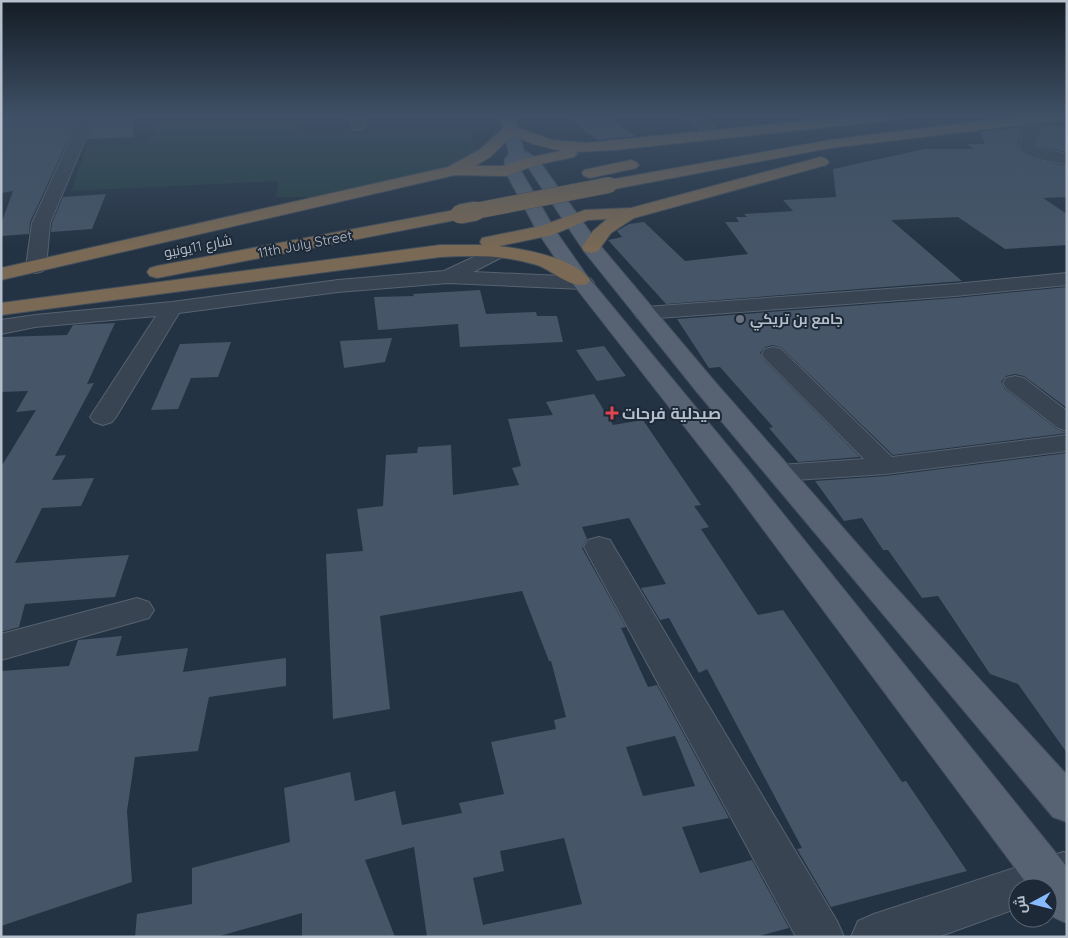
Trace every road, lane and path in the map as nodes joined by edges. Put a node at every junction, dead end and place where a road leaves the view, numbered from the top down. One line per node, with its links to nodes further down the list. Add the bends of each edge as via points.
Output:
1 (69, 160): 15 (street, via 41,223)
2 (477, 160): 9 (highway)
3 (509, 160): 9 (highway, via 499,172)
4 (520, 160): 12 (main road)
5 (540, 160): 8 (highway, via 590,173)
6 (745, 160): 10 (highway, 11th July Street, bridge, via 609,185)
7 (832, 160): 11 (highway)
8 (648, 162)
9 (453, 171): 15 (highway)
10 (456, 206): 19 (highway, شارع 11يونيو); 21 (highway, 11th July Street)
11 (636, 212): 12 (highway); 12 (highway, via 592,214)
12 (579, 233): 13 (highway); 20 (main road); 24 (main road)
13 (440, 251): 14 (highway); 23 (highway)
14 (499, 251): 17 (street); 20 (highway, via 546,261 566,269)
15 (36, 267): 16 (highway)
16 (1, 274)
17 (448, 277): 20 (street); 22 (street, via 338,286)
18 (1067, 279): 24 (street)
19 (1, 282)
20 (582, 282): 37 (main road)
21 (1, 301)
22 (172, 308): 25 (street); 28 (street)
23 (1, 309)
24 (645, 313): 32 (main road)
25 (1, 327)
26 (773, 354): 31 (street)
27 (1015, 383): 29 (street)
28 (103, 417)
29 (1067, 423)
30 (1067, 443): 31 (street)
31 (886, 466): 32 (street)
32 (780, 473): 36 (main road)
33 (599, 547): 38 (street)
34 (137, 610): 35 (street)
35 (1, 647)
36 (1067, 804)
37 (1060, 883): 39 (street)
38 (820, 937)
39 (874, 937)

